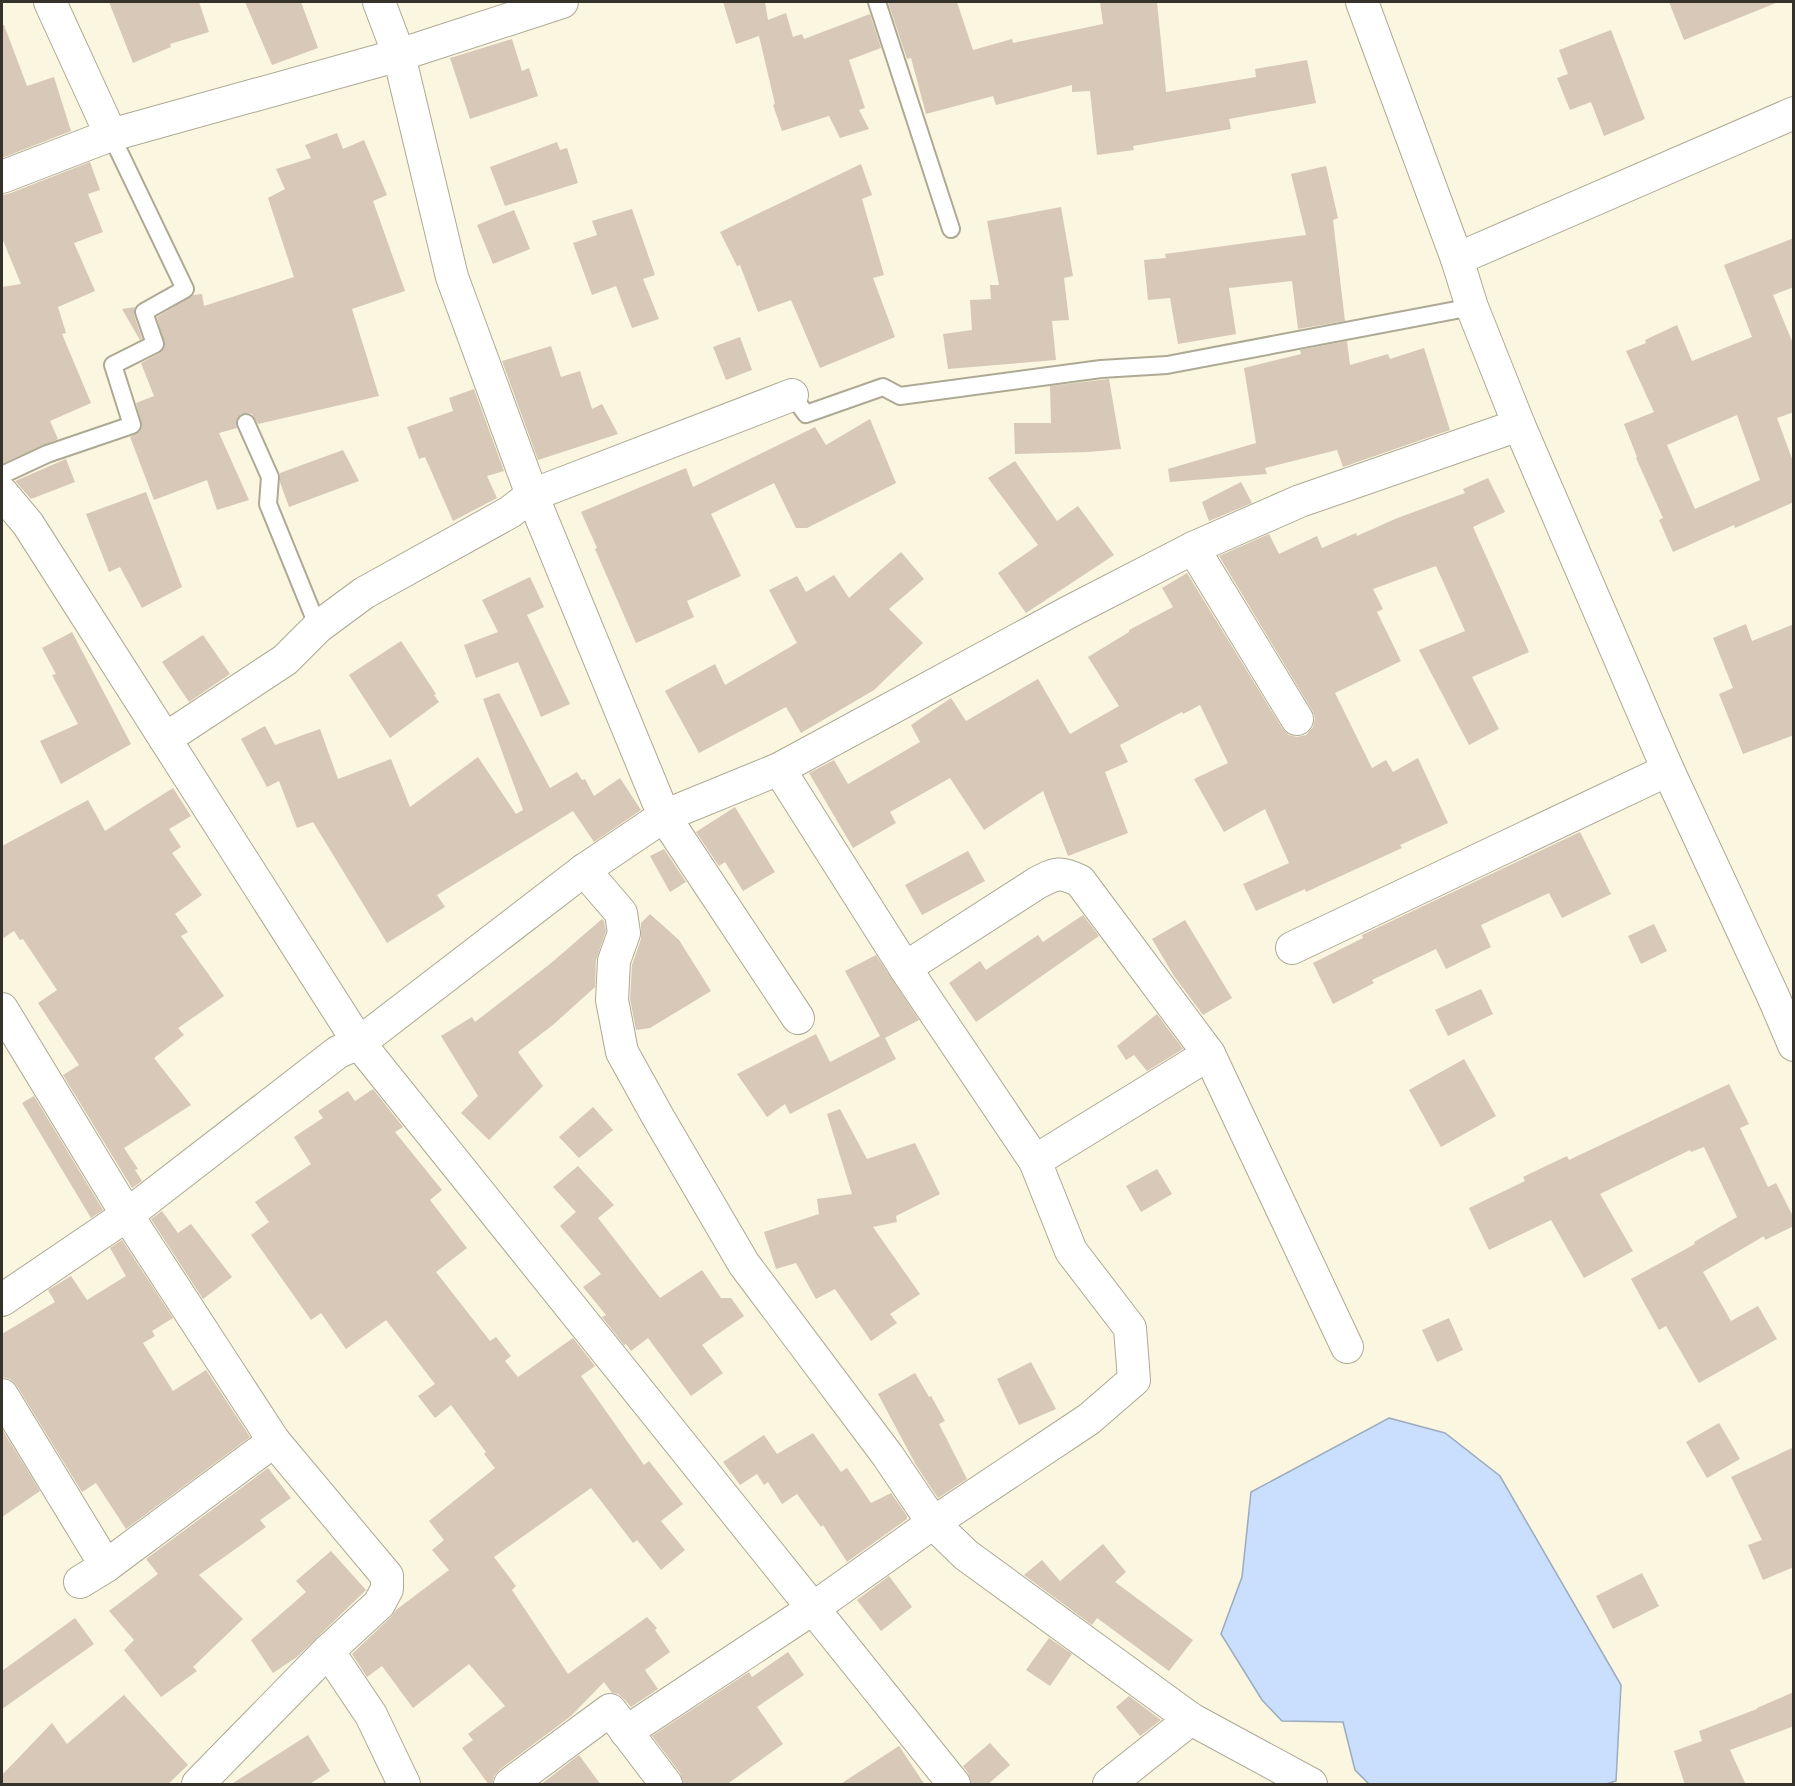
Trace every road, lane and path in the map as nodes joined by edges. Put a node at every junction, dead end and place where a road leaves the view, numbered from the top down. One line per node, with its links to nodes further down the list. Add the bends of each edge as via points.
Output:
1 (50, 2): 8 (street)
2 (380, 2): 6 (street)
3 (562, 2): 6 (street)
4 (878, 2): 10 (lane)
5 (1362, 2): 11 (street)
6 (399, 55): 8 (street); 18 (street, via 452,277)
7 (1794, 113): 11 (street)
8 (111, 135): 9 (street); 16 (lane, via 185,289 144,312 155,344 113,365 132,425 47,454)
9 (2, 177)
10 (951, 229)
11 (1457, 259): 12 (street)
12 (1472, 307): 13 (lane, via 1167,365 1101,369 900,396 883,387 806,414); 15 (street)
13 (792, 394): 18 (street)
14 (246, 423): 20 (lane, via 270,477 268,504)
15 (1519, 425): 19 (street, via 1300,501); 24 (street)
16 (2, 475)
17 (2, 493): 22 (street, via 28,524)
18 (532, 495): 20 (street, via 510,512 364,593); 25 (street)
19 (1193, 548): 21 (street); 23 (street)
20 (318, 627): 22 (street, via 285,660)
21 (1297, 719)
22 (165, 739): 32 (street)
23 (779, 769): 25 (street); 28 (street)
24 (1668, 770): 27 (street); 29 (street)
25 (664, 816): 26 (street); 31 (street)
26 (584, 870): 32 (street); 41 (street, via 621,913 624,933 614,961 612,1000 622,1052 744,1264 888,1456)
27 (1292, 948)
28 (905, 969): 34 (street, via 1037,883 1066,874 1080,881); 35 (street)
29 (1783, 992): 33 (street)
30 (2, 1009): 36 (street)
31 (798, 1018)
32 (359, 1043): 36 (street, via 338,1052); 42 (street)
33 (1794, 1045)
34 (1209, 1054): 35 (street); 38 (street)
35 (1035, 1161): 41 (street, via 1071,1251 1130,1328 1134,1380 1089,1419)
36 (127, 1215): 37 (street); 40 (street)
37 (2, 1300)
38 (1347, 1347)
39 (2, 1395): 40 (street, via 93,1574)
40 (274, 1441): 43 (street, via 387,1576 387,1589 380,1604)
41 (933, 1523): 42 (street); 44 (street, via 966,1555)
42 (812, 1609): 45 (street); 50 (street)
43 (328, 1651): 46 (street); 47 (street, via 371,1715)
44 (1191, 1719): 51 (street); 52 (street)
45 (626, 1732): 48 (street, via 610,1710); 49 (street)
46 (198, 1785)
47 (404, 1785)
48 (510, 1785)
49 (666, 1785)
50 (954, 1785)
51 (1108, 1785)
52 (1311, 1785)

